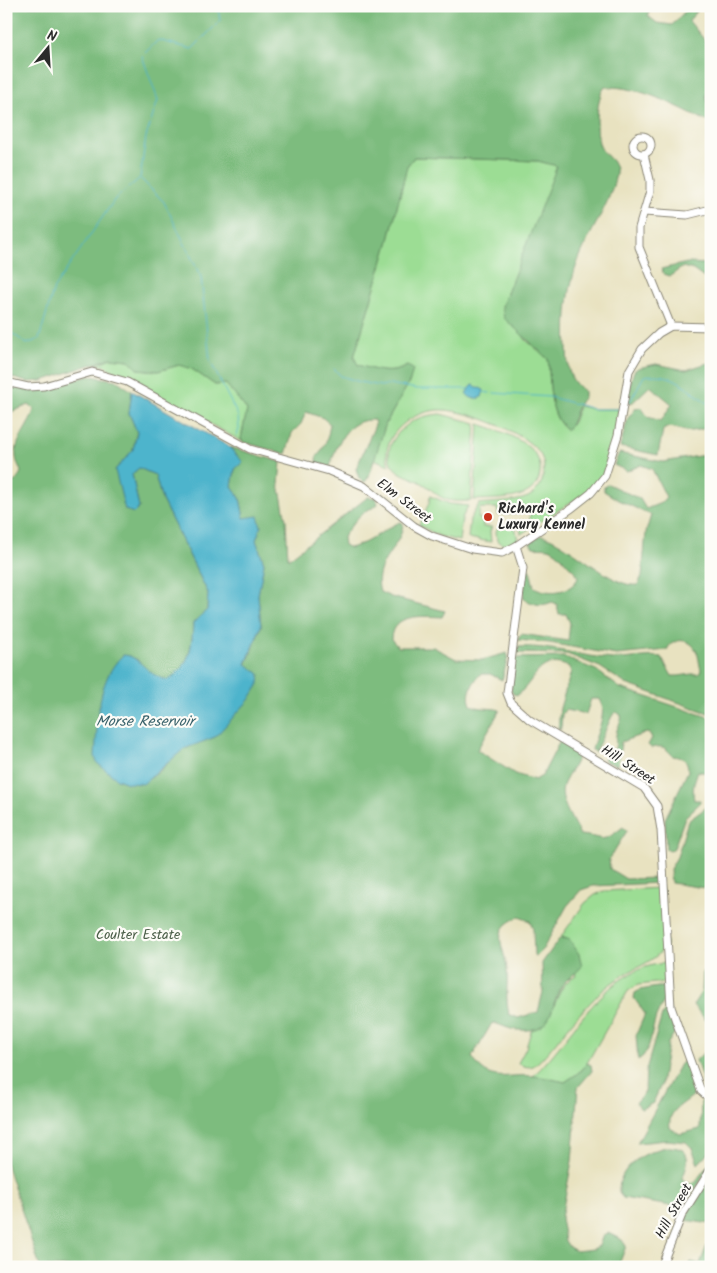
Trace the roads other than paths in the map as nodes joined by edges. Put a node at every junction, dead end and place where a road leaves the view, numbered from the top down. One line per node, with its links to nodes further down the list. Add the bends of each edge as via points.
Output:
1 (644, 154): 3 (street, via 650,180)
2 (711, 209): 3 (street, via 687,215)
3 (644, 212): 4 (street, via 639,228 639,247)
4 (671, 326): 5 (street); 7 (street, Elm Street, via 642,350 629,371 618,434 604,476 591,493)
5 (711, 328)
6 (6, 382): 7 (street, Elm Street, via 28,387 44,386 92,372 106,374 128,382 250,449 329,471 364,486 414,526 432,536 492,553 502,553)
7 (516, 546): 8 (street, Hill Street, via 524,568 507,693 511,703 524,715 644,788 657,806 671,1007 702,1091)
8 (711, 1100)
9 (711, 1169): 10 (street, Hill Street, via 682,1215)
10 (661, 1267)

